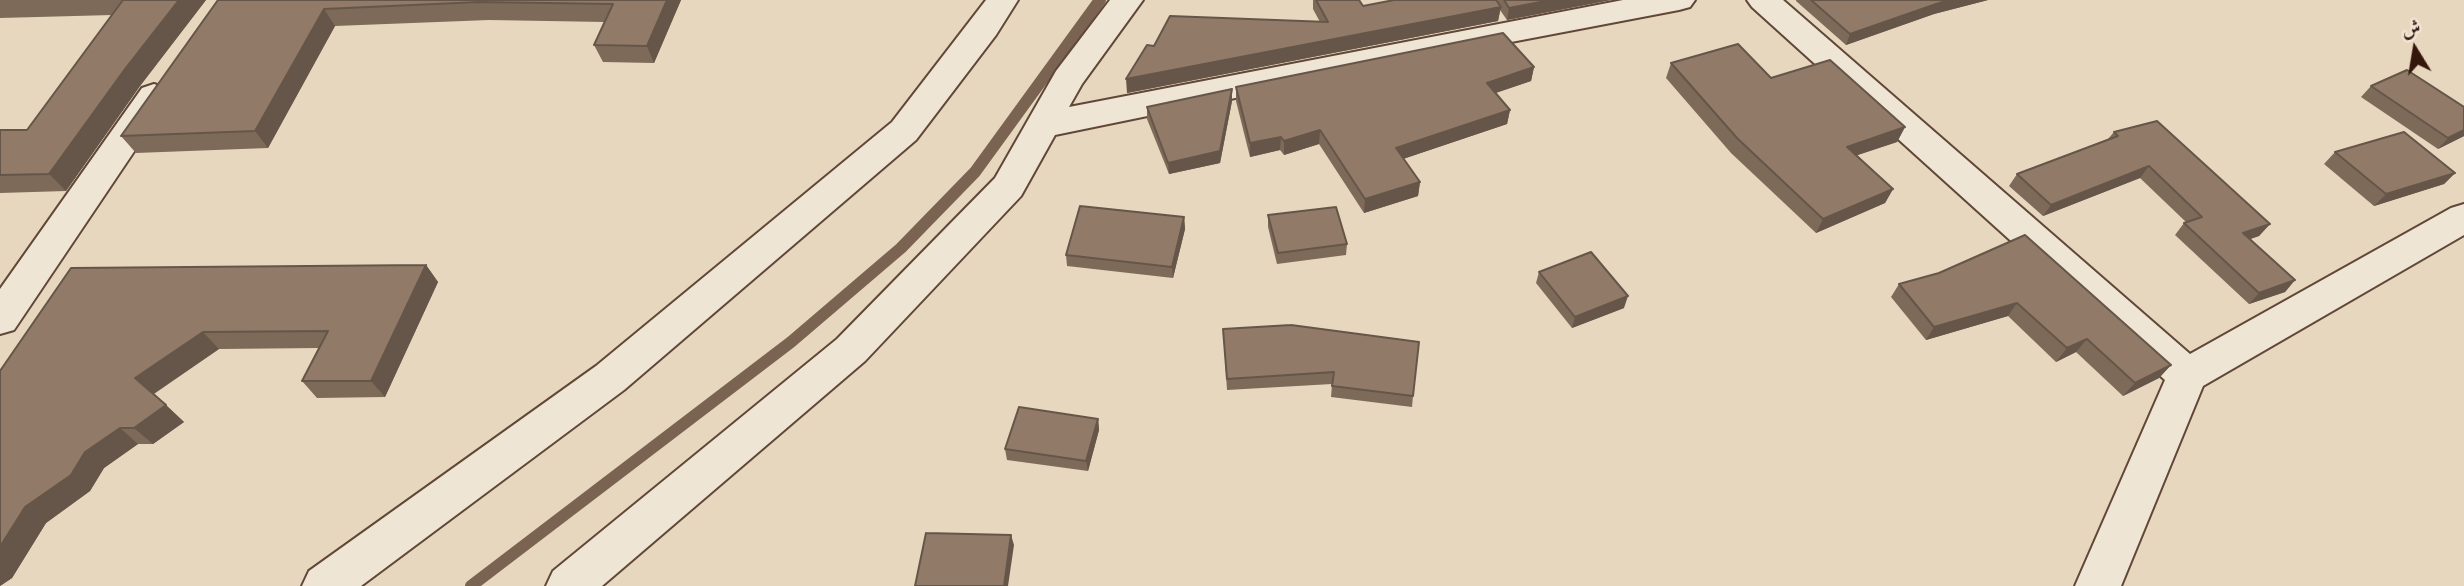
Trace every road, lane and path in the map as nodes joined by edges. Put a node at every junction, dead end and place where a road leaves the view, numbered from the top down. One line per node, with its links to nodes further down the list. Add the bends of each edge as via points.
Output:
1 (1002, 0): 10 (street, via 904,131 610,378)
2 (1127, 0): 6 (street, via 1068,79)
3 (1679, 0): 6 (street)
4 (1763, 0): 9 (street)
5 (169, 74): 8 (street)
6 (1042, 125): 11 (street, via 1008,187 851,350)
7 (2464, 218): 9 (street)
8 (0, 319)
9 (2187, 375): 12 (street)
10 (325, 586)
11 (569, 586)
12 (2098, 586)

